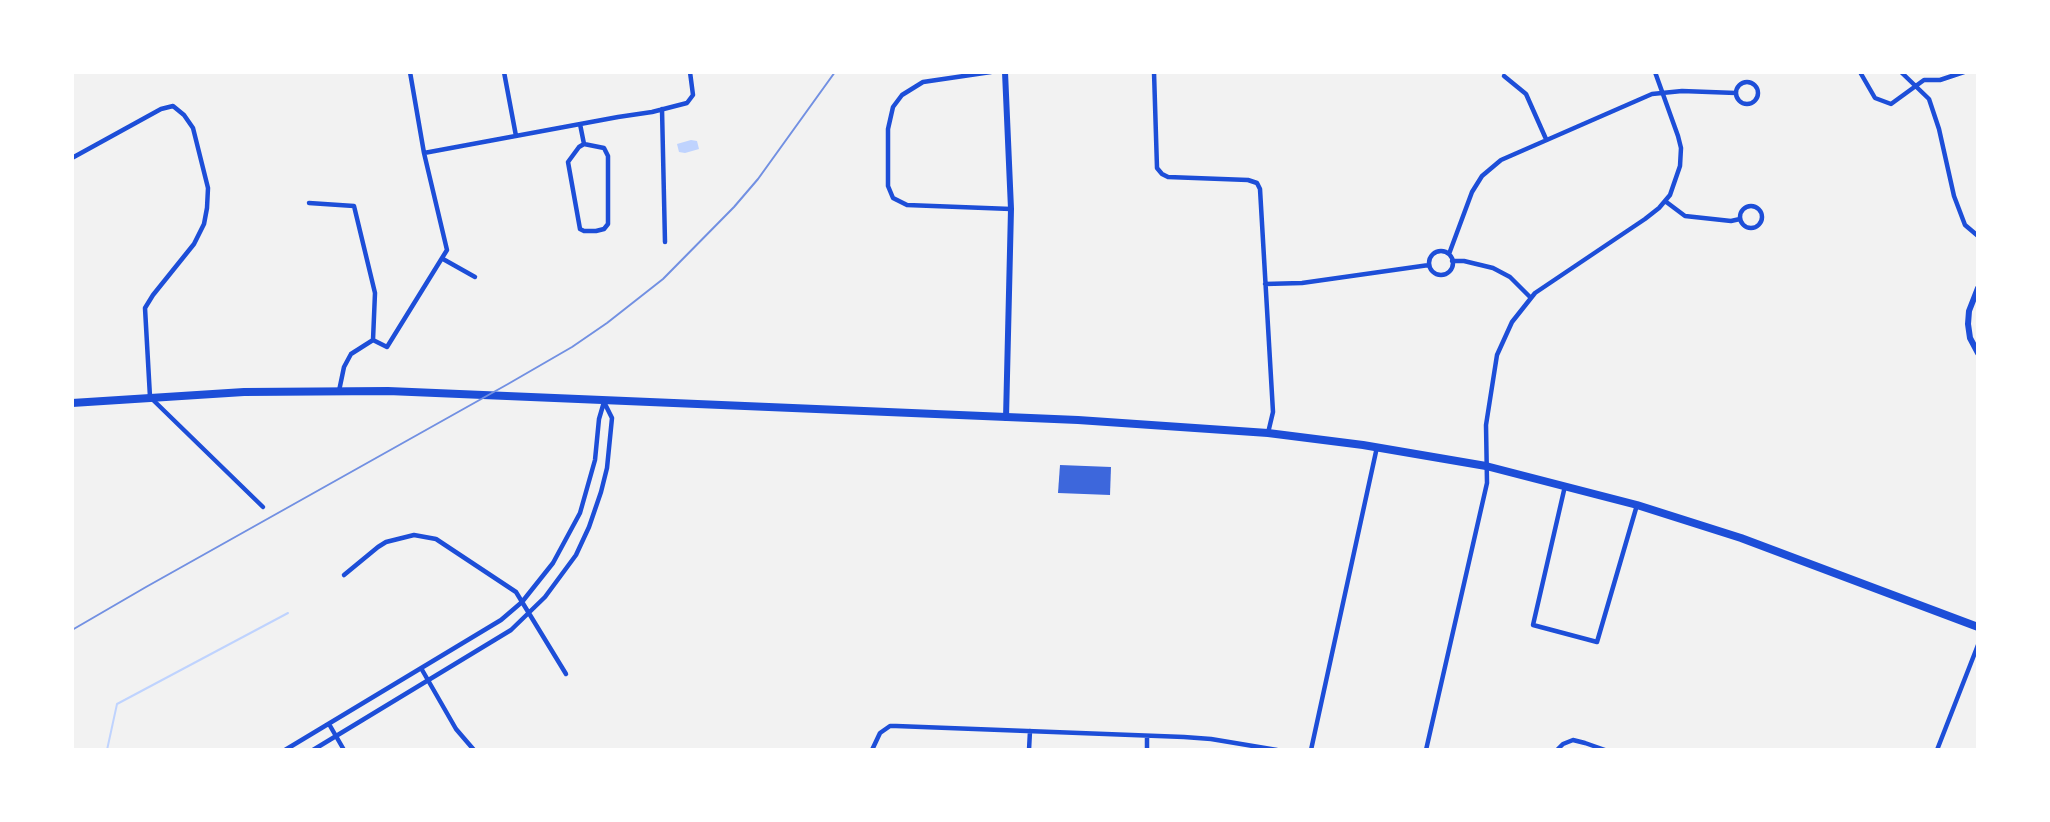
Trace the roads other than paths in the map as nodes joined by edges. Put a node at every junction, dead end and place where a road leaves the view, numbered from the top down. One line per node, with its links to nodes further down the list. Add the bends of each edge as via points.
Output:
1 (410, 72): 22 (street)
2 (504, 72): 19 (street)
3 (690, 72): 17 (street, via 691,99)
4 (991, 72): 26 (street, via 923,82 902,95 893,107 888,129 888,186 893,198 907,205)
5 (1005, 72): 26 (street)
6 (1154, 72): 35 (street, via 1158,168 1168,177 1257,183)
7 (1654, 72): 15 (street)
8 (1860, 72): 14 (street, via 1875,98 1891,104)
9 (1901, 72): 14 (street)
10 (1924, 72): 13 (street)
11 (1964, 72): 13 (street, via 1940,80)
12 (1504, 76): 20 (street, via 1526,94)
13 (1924, 80): 14 (street)
14 (1915, 86): 28 (street, via 1929,99 1940,129 1954,196 1965,225)
15 (1661, 93): 16 (street); 20 (street); 24 (street, via 1678,136 1681,157 1677,180)
16 (1736, 93): 16 (street, via 1744,82 1752,83 1758,92 1748,104 1741,102)
17 (662, 109): 18 (street); 29 (street)
18 (580, 124): 19 (street); 21 (street)
19 (516, 136): 22 (street)
20 (1546, 139): 30 (street, via 1501,160 1482,176 1468,200)
21 (584, 144): 21 (street, via 568,162 580,229 596,231 608,224 608,156 604,148)
22 (424, 153): 31 (street, via 447,250)
23 (72, 158): 41 (street, via 173,105 196,135 208,188 207,208 200,234 189,253 145,308)
24 (1665, 201): 27 (street, via 1685,216); 37 (street, via 1645,219)
25 (309, 203): 38 (street, via 354,206 375,293)
26 (1011, 209): 44 (street)
27 (1740, 219): 27 (street, via 1746,207 1754,206 1762,213 1760,224 1754,228 1747,228)
28 (1978, 236)
29 (665, 242)
30 (1449, 254): 32 (street); 33 (street, via 1435,253)
31 (443, 259): 34 (street); 38 (street, via 387,347)
32 (1452, 261): 33 (street, via 1451,269 1441,275); 37 (street, via 1502,272)
33 (1430, 265): 35 (street, via 1302,283)
34 (475, 277)
35 (1265, 284): 45 (street, via 1273,412)
36 (1978, 288): 39 (street, via 1968,324)
37 (1530, 297): 47 (street, via 1512,322 1496,358 1486,424)
38 (373, 340): 40 (street, via 351,354)
39 (1978, 353)
40 (339, 391): 41 (main road); 42 (main road)
41 (150, 397): 43 (main road); 50 (street)
42 (604, 402): 44 (main road); 52 (street, via 598,419 595,460 580,513 554,563); 53 (street, via 612,418 607,468 589,527 576,555)
43 (72, 403)
44 (1006, 418): 45 (main road)
45 (1268, 433): 46 (main road)
46 (1377, 447): 47 (main road); 71 (street)
47 (1486, 466): 48 (main road); 72 (street, via 1487,483)
48 (1566, 486): 49 (main road); 49 (street, via 1533,625 1596,642)
49 (1637, 505): 54 (main road, via 1741,538)
50 (263, 507)
51 (344, 575): 52 (street, via 386,542 421,536 436,539 462,555 516,592)
52 (522, 602): 53 (street); 56 (street, via 501,620)
53 (530, 614): 57 (street); 58 (street)
54 (1978, 627)
55 (1978, 645): 75 (street)
56 (421, 668): 58 (street); 59 (street)
57 (566, 674)
58 (428, 681): 61 (street); 66 (street, via 456,729)
59 (329, 724): 61 (street); 63 (street)
60 (1030, 731): 62 (street); 67 (street, via 890,726 880,732); 68 (street)
61 (336, 736): 64 (street); 65 (street)
62 (1148, 736): 69 (street); 70 (street, via 1211,739)
63 (285, 750)
64 (313, 750)
65 (344, 750)
66 (474, 750)
67 (872, 750)
68 (1029, 750)
69 (1147, 750)
70 (1277, 750)
71 (1311, 750)
72 (1426, 750)
73 (1557, 750): 74 (street, via 1573,740)
74 (1605, 750)
75 (1937, 750)

